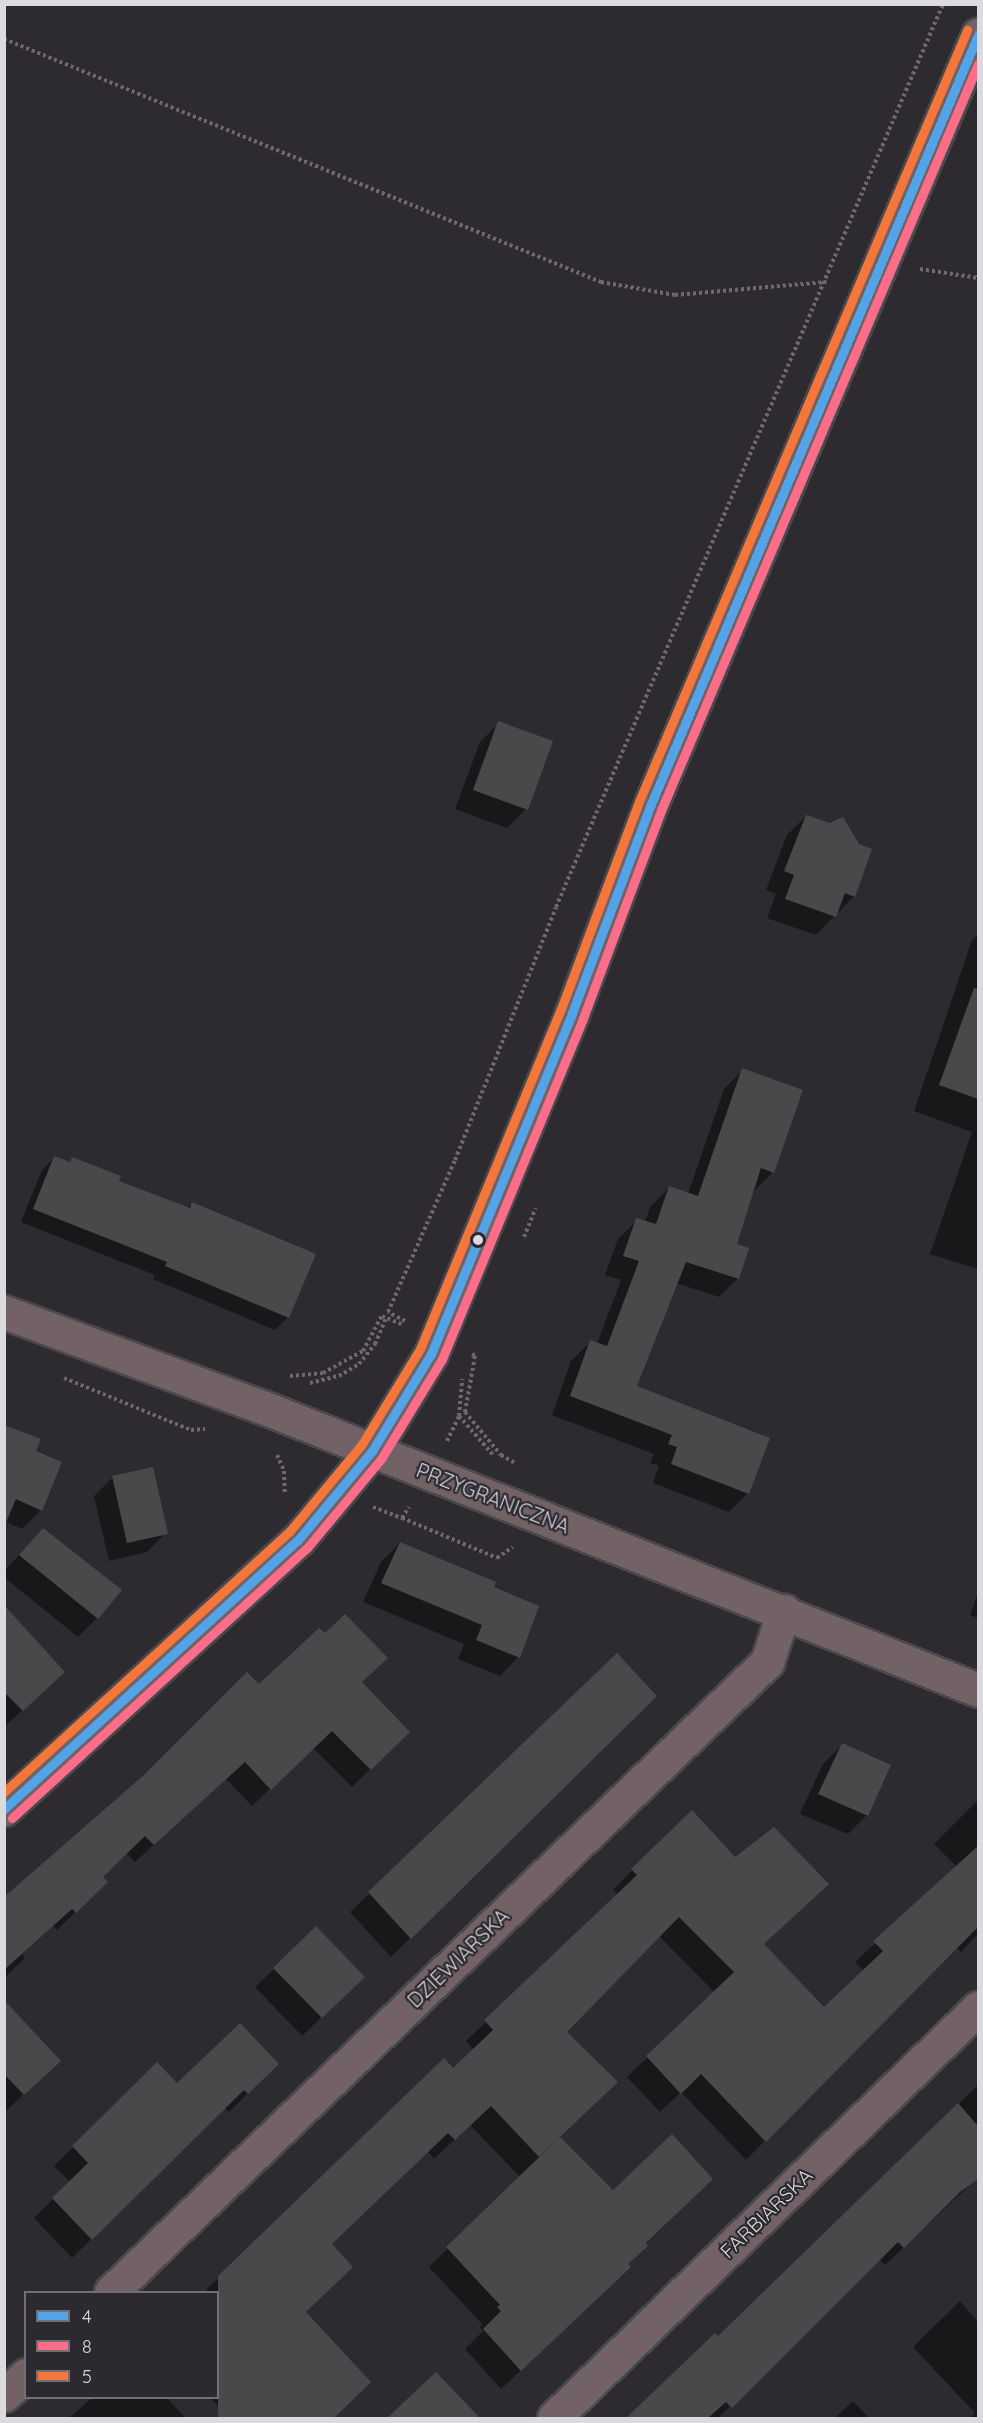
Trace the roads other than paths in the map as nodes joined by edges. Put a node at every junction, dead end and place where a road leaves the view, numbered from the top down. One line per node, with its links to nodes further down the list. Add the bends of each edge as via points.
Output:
1 (978, 35): 3 (street, via 656,794 438,1340)
2 (4, 1312): 3 (street, PRZYGRANICZNA)
3 (372, 1450): 4 (street, PRZYGRANICZNA); 6 (street, via 298,1540)
4 (784, 1611): 5 (street, PRZYGRANICZNA); 8 (street, DZIEWIARSKA, via 767,1662)
5 (978, 1690)
6 (4, 1809)
7 (978, 2008): 11 (street, FARBIARSKA)
8 (112, 2291)
9 (24, 2377): 10 (street)
10 (4, 2395)
11 (554, 2418)

